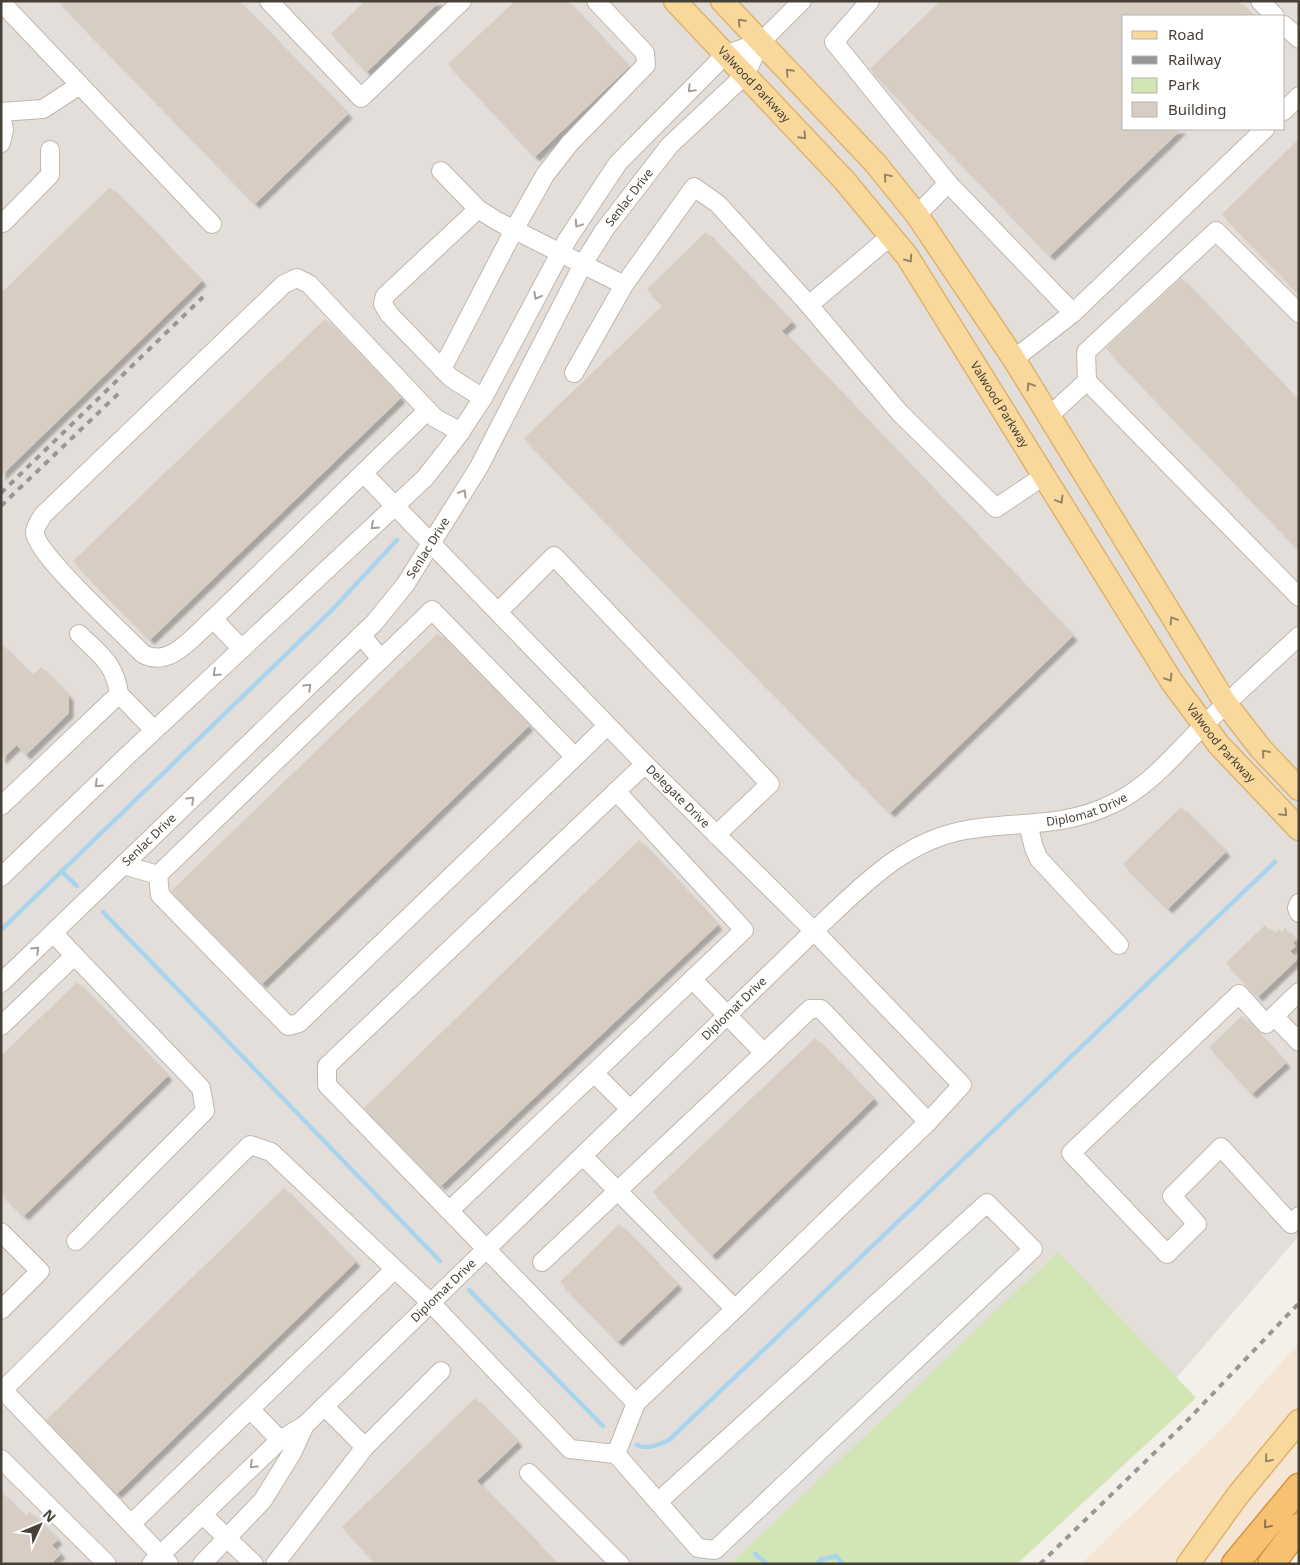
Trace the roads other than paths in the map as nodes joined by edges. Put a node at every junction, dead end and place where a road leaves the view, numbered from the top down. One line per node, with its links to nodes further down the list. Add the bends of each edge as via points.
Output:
1 (270, 1): 2 (street, via 361,98)
2 (462, 1)
3 (596, 1): 29 (street, via 645,54 646,66 570,143 541,182)
4 (675, 1): 14 (main road, Valwood Parkway)
5 (722, 1): 13 (main road, one-way to 5)
6 (802, 1): 13 (street, Senlac Drive)
7 (870, 1): 24 (street, via 834,42)
8 (1260, 1): 10 (street)
9 (1, 2): 16 (street)
10 (1274, 15)
11 (1285, 26): 12 (street)
12 (1299, 39)
13 (761, 42): 14 (street, Senlac Drive); 15 (street, Senlac Drive); 26 (main road, one-way to 13, via 876,164)
14 (725, 55): 15 (main road, Valwood Parkway); 31 (street, Senlac Drive, one-way to 31, via 618,163)
15 (745, 75): 30 (main road, Valwood Parkway, one-way to 30); 32 (street, Senlac Drive, via 670,145 627,198)
16 (80, 85): 19 (street, via 43,109); 28 (street)
17 (1299, 96): 18 (street)
18 (1285, 110)
19 (1, 113): 21 (street, via 4,130)
20 (1264, 130): 35 (street)
21 (1, 143)
22 (50, 150): 27 (street, via 50,175)
23 (441, 171): 25 (street)
24 (948, 183): 26 (street); 35 (street)
25 (478, 209): 29 (street); 38 (street, via 383,300 389,314)
26 (917, 215): 30 (main road); 37 (main road)
27 (2, 223)
28 (212, 224)
29 (514, 230): 31 (street); 38 (street)
30 (892, 235): 34 (street); 47 (main road, Valwood Parkway, one-way to 47)
31 (560, 253): 32 (street); 41 (street, Senlac Drive, one-way to 41)
32 (583, 264): 33 (street); 49 (street, Senlac Drive, one-way to 32, via 479,467)
33 (624, 285): 34 (street, via 694,187 718,204); 39 (street)
34 (809, 304): 47 (street, via 899,412 996,508)
35 (1072, 313): 37 (street)
36 (1299, 313): 40 (street, via 1216,231 1086,352)
37 (1014, 359): 43 (main road, one-way to 37)
38 (442, 369): 41 (street, via 458,384)
39 (574, 373)
40 (1088, 380): 43 (street); 50 (street)
41 (483, 398): 44 (street, Senlac Drive)
42 (428, 410): 44 (street); 46 (street); 52 (street, via 316,291 297,278 284,284 43,515 37,525 35,533 46,554 143,654 149,657 172,655)
43 (1049, 416): 45 (main road)
44 (461, 432): 48 (street, Senlac Drive, via 425,478)
45 (1074, 456): 47 (main road); 59 (main road, one-way to 45)
46 (364, 474): 48 (street, Delegate Drive); 52 (street)
47 (1045, 475): 61 (main road, Valwood Parkway, one-way to 61, via 1172,682)
48 (396, 506): 49 (street, Delegate Drive); 56 (street, Senlac Drive, one-way to 56)
49 (432, 546): 51 (street, Delegate Drive); 54 (street, Senlac Drive, via 406,585)
50 (1299, 597)
51 (498, 612): 60 (street, Delegate Drive); 70 (street, via 554,556 770,784)
52 (213, 619): 56 (street)
53 (79, 634): 58 (street, via 110,666 117,677)
54 (361, 636): 57 (street); 71 (street, Senlac Drive, one-way to 54)
55 (1299, 636): 59 (street, Diplomat Drive)
56 (242, 649): 62 (street, Senlac Drive, one-way to 62)
57 (381, 659): 63 (street, via 432,610); 72 (street)
58 (119, 694): 62 (street); 67 (street)
59 (1226, 704): 61 (street, Diplomat Drive); 65 (main road, one-way to 59)
60 (607, 726): 63 (street); 64 (street, Delegate Drive)
61 (1203, 726): 68 (street, Diplomat Drive, via 1160,770 1124,798 1072,820); 69 (main road, Valwood Parkway, one-way to 69)
62 (154, 730): 73 (street, Senlac Drive, one-way to 73)
63 (575, 757): 72 (street, via 299,1024 288,1026 160,896)
64 (644, 764): 66 (street); 70 (street, Delegate Drive)
65 (1299, 789)
66 (616, 791): 80 (street, via 744,930); 93 (street, via 326,1066 327,1085)
67 (1, 806)
68 (1028, 824): 76 (street, Diplomat Drive, via 960,831 913,848 881,869); 78 (street, via 1039,858)
69 (1299, 828)
70 (716, 835): 76 (street, Delegate Drive)
71 (123, 866): 72 (street); 77 (street, Senlac Drive)
72 (158, 875)
73 (1, 877)
74 (1299, 903): 75 (street, via 1296,908)
75 (1299, 914)
76 (814, 930): 83 (street, Diplomat Drive); 90 (street, Delegate Drive, via 962,1084)
77 (53, 934): 79 (street); 81 (street, Senlac Drive, one-way to 77)
78 (1119, 945)
79 (74, 956): 85 (street); 96 (street, via 201,1088 206,1111)
80 (692, 979): 83 (street); 88 (street)
81 (1, 984)
82 (1299, 992): 84 (street)
83 (727, 1016): 87 (street); 89 (street, Diplomat Drive)
84 (1274, 1016): 86 (street); 94 (street, via 1266,1024 1239,994 1071,1153 1167,1254 1197,1224 1172,1196 1221,1147 1292,1224)
85 (1, 1026)
86 (1299, 1042)
87 (764, 1053): 90 (street, via 810,1009 820,1009); 92 (street)
88 (594, 1073): 89 (street); 93 (street)
89 (630, 1109): 91 (street, Diplomat Drive)
90 (928, 1122): 102 (street)
91 (583, 1156): 92 (street); 97 (street, Diplomat Drive)
92 (618, 1190): 98 (street); 102 (street)
93 (449, 1211): 97 (street)
94 (1299, 1216)
95 (1, 1232): 101 (street, via 40,1271)
96 (76, 1241)
97 (486, 1250): 100 (street, Diplomat Drive); 104 (street)
98 (542, 1262)
99 (394, 1270): 100 (street); 106 (street); 117 (street, via 271,1152 250,1145 3,1390)
100 (431, 1303): 105 (street, Diplomat Drive); 111 (street, via 570,1449)
101 (1, 1310)
102 (735, 1310): 104 (street)
103 (441, 1371): 110 (street)
104 (636, 1403): 111 (street)
105 (324, 1406): 108 (street, Diplomat Drive); 110 (street)
106 (250, 1409): 109 (street); 117 (street)
107 (1299, 1421): 126 (main road, one-way to 126, via 1238,1495)
108 (305, 1425): 109 (street, Diplomat Drive); 119 (street, Diplomat Drive, via 271,1490)
109 (280, 1440): 116 (street, Diplomat Drive, one-way to 116)
110 (365, 1447): 124 (street)
111 (616, 1454): 115 (street)
112 (1, 1459): 120 (street)
113 (529, 1473): 125 (street)
114 (1299, 1487): 127 (highway, one-way to 127)
115 (659, 1501): 115 (street, via 698,1548 715,1550 1033,1249 987,1203)
116 (202, 1514): 119 (street); 121 (street, Diplomat Drive)
117 (131, 1524): 121 (street)
118 (1299, 1527): 128 (highway)
119 (228, 1538): 122 (street, Diplomat Drive); 123 (street)
120 (97, 1560)
121 (160, 1561)
122 (202, 1564)
123 (254, 1564)
124 (275, 1564)
125 (620, 1564)
126 (1188, 1564)
127 (1235, 1564)
128 (1271, 1564)

